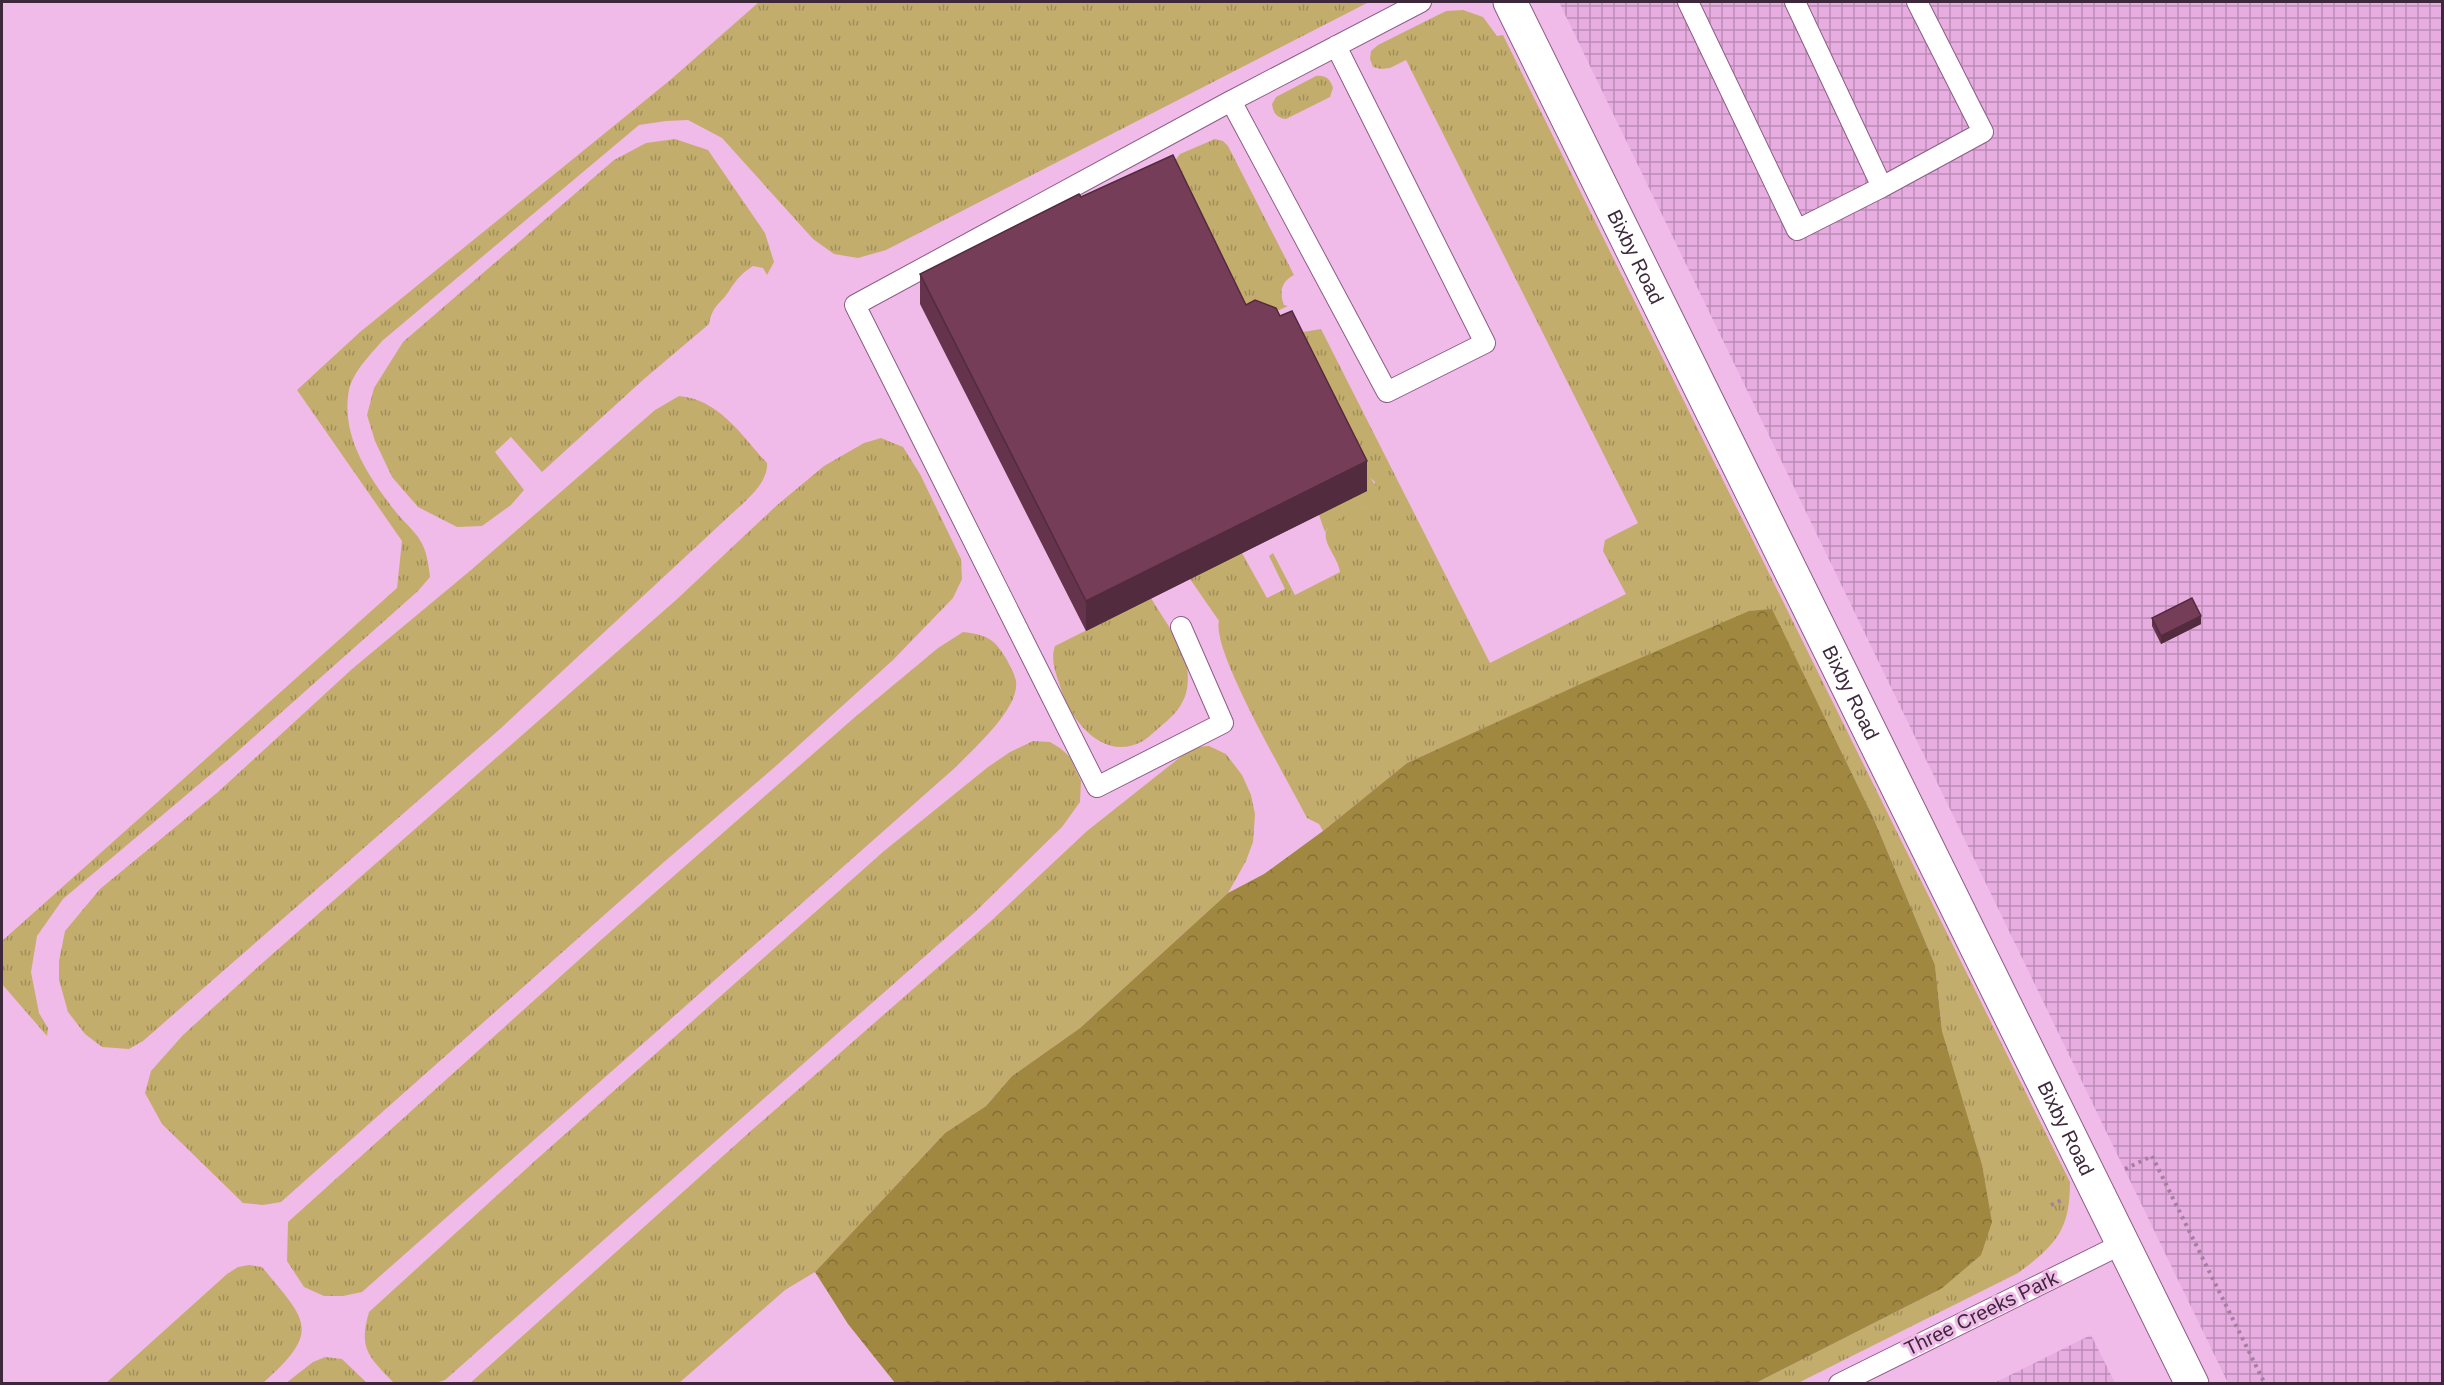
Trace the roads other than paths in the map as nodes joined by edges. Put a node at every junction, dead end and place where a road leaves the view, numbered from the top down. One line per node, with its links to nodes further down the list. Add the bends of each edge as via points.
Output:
1 (1421, 2): 6 (lane)
2 (1510, 2): 10 (street, Bixby Road)
3 (1688, 2): 8 (lane, via 1797,230)
4 (1795, 2): 8 (lane)
5 (1917, 2): 8 (lane, via 1983,132)
6 (1336, 46): 7 (lane); 7 (lane, via 1485,343 1388,392)
7 (1232, 101): 9 (lane, via 855,305 1097,787 1223,723)
8 (1882, 187)
9 (1181, 627)
10 (2124, 1243): 11 (lane, Three Creeks Park); 12 (street, Bixby Road)
11 (1839, 1383)
12 (2192, 1383)

